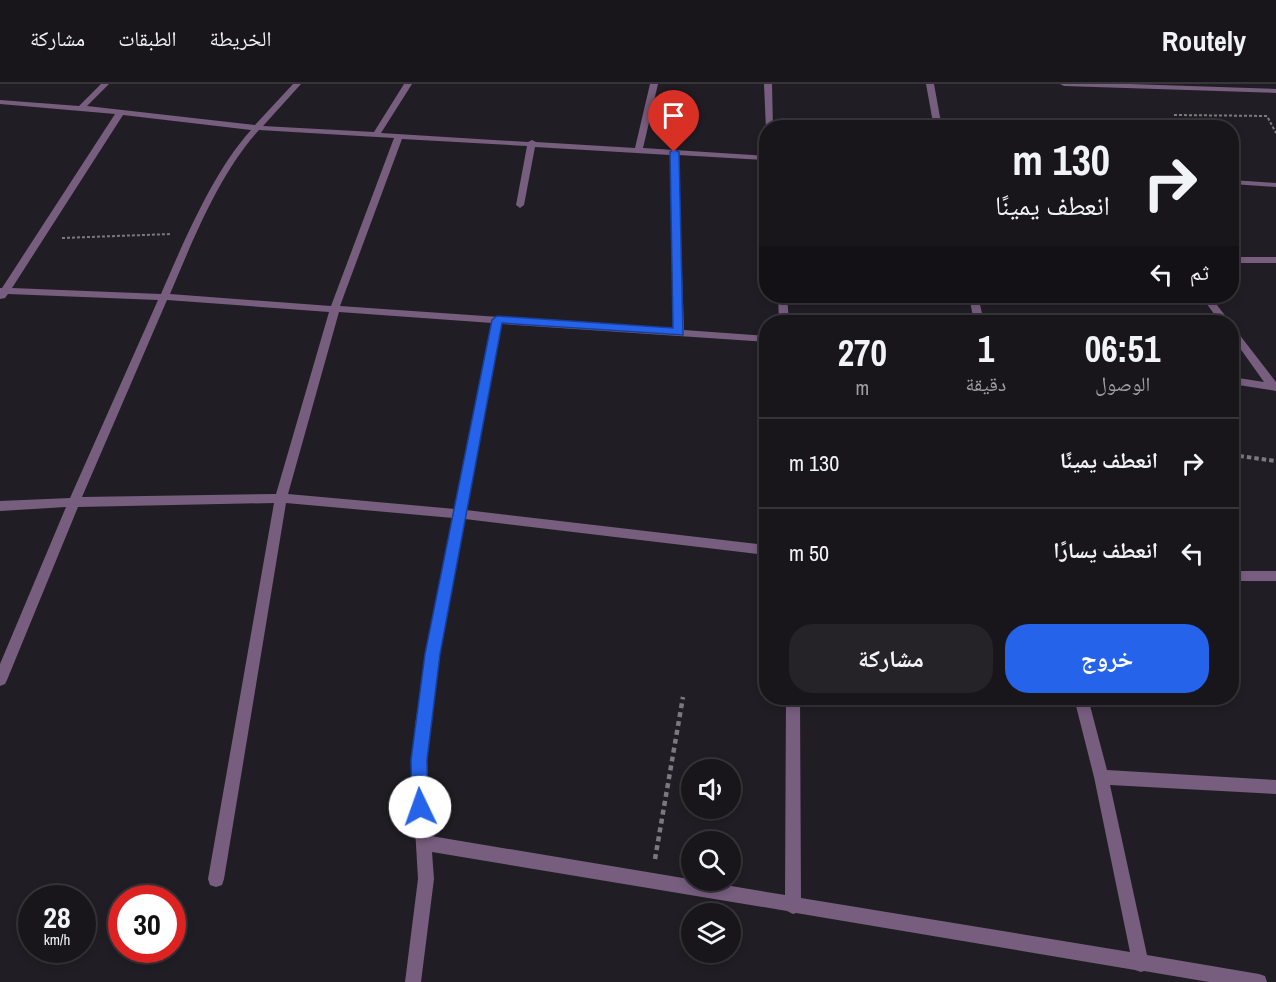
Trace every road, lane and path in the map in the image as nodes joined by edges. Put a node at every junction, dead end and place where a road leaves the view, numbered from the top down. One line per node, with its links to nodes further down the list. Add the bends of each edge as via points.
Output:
1 (105, 84): 10 (street)
2 (297, 84): 15 (street)
3 (408, 84): 17 (street)
4 (654, 84): 20 (street)
5 (768, 84): 13 (street)
6 (930, 84): 14 (street)
7 (1064, 84): 8 (street)
8 (1276, 91)
9 (2, 104): 10 (street)
10 (81, 108): 11 (street)
11 (120, 113): 15 (street); 27 (street)
12 (1174, 115): 16 (path, via 1267,116)
13 (769, 120)
14 (937, 120)
15 (258, 128): 17 (street); 26 (street, via 233,156)
16 (1276, 133)
17 (376, 135): 18 (street)
18 (399, 136): 19 (street); 33 (street)
19 (532, 142): 20 (street); 25 (street)
20 (639, 149): 21 (street)
21 (674, 152): 22 (street); 36 (street)
22 (759, 158)
23 (1239, 183): 24 (street)
24 (1276, 184)
25 (520, 205)
26 (192, 233): 27 (path); 31 (street)
27 (40, 239): 30 (street)
28 (1239, 260): 29 (street)
29 (1276, 260)
30 (2, 294): 31 (street)
31 (163, 297): 33 (street); 44 (street)
32 (1210, 303): 34 (street)
33 (335, 308): 35 (street); 43 (street)
34 (1220, 315)
35 (497, 320): 36 (street); 46 (street)
36 (679, 332): 37 (street)
37 (759, 338)
38 (1239, 340): 40 (street)
39 (1239, 382): 40 (street)
40 (1275, 387)
41 (1239, 456): 42 (path)
42 (1276, 461)
43 (281, 498): 44 (street); 46 (street); 57 (street)
44 (74, 502): 45 (street); 50 (street)
45 (0, 506)
46 (460, 514): 47 (street); 56 (street, via 422,726 418,777)
47 (759, 549)
48 (1239, 576): 49 (street)
49 (1276, 576)
50 (0, 680)
51 (684, 698): 58 (path)
52 (793, 705): 59 (street)
53 (1083, 705): 54 (street)
54 (1101, 777): 55 (street); 60 (street)
55 (1276, 787)
56 (424, 843): 58 (street); 61 (street, via 426,879)
57 (216, 879)
58 (651, 880): 59 (street)
59 (793, 906): 60 (street)
60 (1141, 964): 62 (street)
61 (413, 982)
62 (1259, 982)

